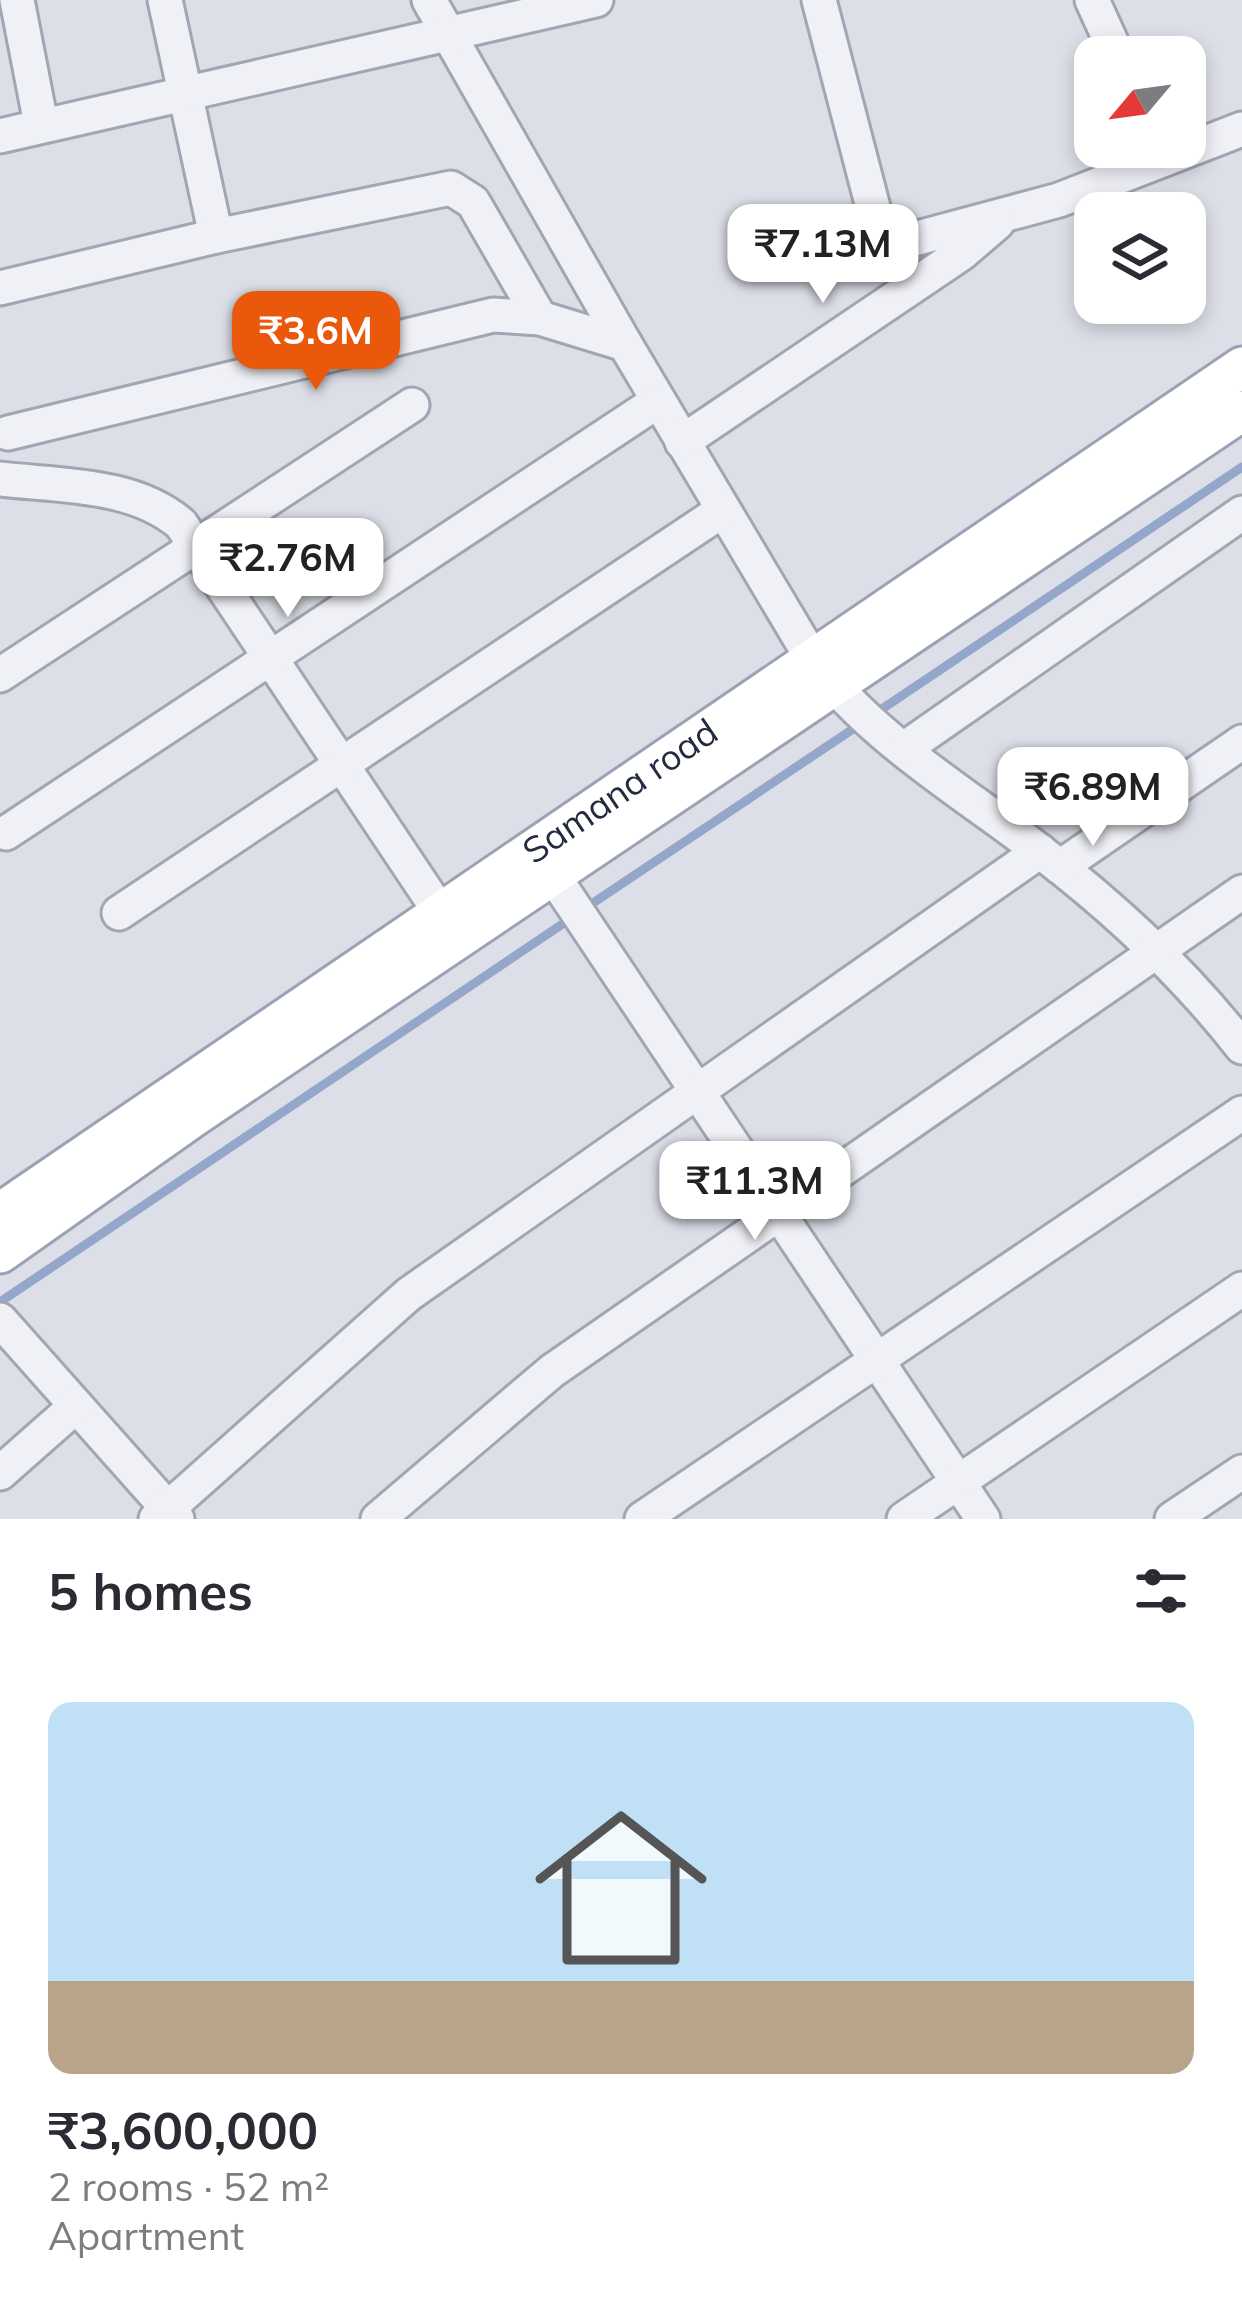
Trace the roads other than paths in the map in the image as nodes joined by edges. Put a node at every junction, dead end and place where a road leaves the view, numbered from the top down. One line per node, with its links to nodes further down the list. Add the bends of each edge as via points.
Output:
1 (17, 0): 10 (street)
2 (165, 0): 9 (street)
3 (429, 0): 7 (street)
4 (596, 0): 7 (street)
5 (819, 0): 15 (street, via 885,233 914,239)
6 (1092, 0): 8 (street)
7 (451, 35): 9 (street); 19 (street)
8 (1108, 36)
9 (185, 92): 10 (street); 16 (street)
10 (40, 124): 12 (street)
11 (1242, 130): 13 (street)
12 (0, 136)
13 (1206, 141)
14 (1128, 168): 15 (street)
15 (1003, 218): 24 (street, via 962,254)
16 (216, 236): 17 (street); 18 (street, via 451,188 473,202)
17 (0, 288)
18 (539, 318): 19 (street); 23 (street, via 493,315)
19 (625, 344): 21 (street)
20 (1238, 390): 32 (main road, Samana road)
21 (658, 400): 24 (street); 30 (street)
22 (412, 404): 29 (street)
23 (4, 427): 26 (street)
24 (682, 442): 27 (street)
25 (0, 479): 26 (street)
26 (42, 484): 29 (street, via 151,502)
27 (723, 510): 32 (street); 35 (street)
28 (1242, 513): 34 (street)
29 (198, 545): 30 (street); 31 (street)
30 (271, 658): 35 (street); 36 (street)
31 (0, 675)
32 (844, 696): 34 (street); 38 (main road, Samana road); 41 (main road, Samana road)
33 (1242, 742): 37 (street)
34 (904, 749): 37 (street)
35 (343, 766): 40 (street); 41 (street)
36 (6, 832)
37 (1050, 859): 42 (street); 44 (street)
38 (554, 877): 41 (main road, Samana road); 44 (street)
39 (1242, 892): 42 (street)
40 (119, 913)
41 (448, 925): 45 (main road, Samana road)
42 (1156, 952): 43 (street); 48 (street)
43 (1242, 1047)
44 (697, 1095): 48 (street); 57 (street, via 410,1294)
45 (185, 1103): 47 (main road, Samana road); 49 (main road, Samana road)
46 (1242, 1113): 52 (street)
47 (0, 1213)
48 (777, 1214): 52 (street); 58 (street, via 552,1371)
49 (0, 1253)
50 (1242, 1289): 56 (street)
51 (1, 1321): 53 (street)
52 (877, 1362): 56 (street); 59 (street)
53 (76, 1406): 55 (street); 57 (street)
54 (1242, 1472): 62 (street)
55 (0, 1473)
56 (959, 1483): 60 (street); 61 (street)
57 (167, 1515)
58 (378, 1519)
59 (642, 1519)
60 (904, 1519)
61 (983, 1519)
62 (1172, 1519)

